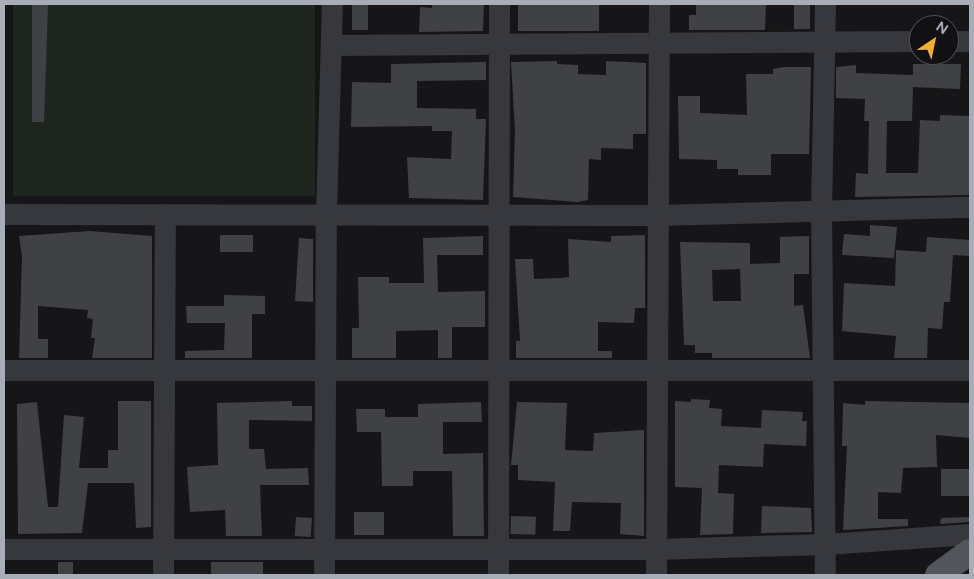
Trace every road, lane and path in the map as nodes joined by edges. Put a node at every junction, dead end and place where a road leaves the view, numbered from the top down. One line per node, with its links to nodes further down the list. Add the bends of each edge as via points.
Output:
1 (332, 4): 9 (street)
2 (499, 4): 6 (street)
3 (659, 4): 7 (street)
4 (825, 4): 8 (street)
5 (909, 41): 8 (street)
6 (499, 42): 7 (street); 9 (street); 15 (street)
7 (660, 42): 8 (street); 16 (street)
8 (825, 42): 11 (street)
9 (332, 45): 14 (street)
10 (970, 207): 11 (street)
11 (821, 208): 16 (street); 23 (street)
12 (4, 214): 13 (street)
13 (165, 214): 14 (street); 19 (street)
14 (326, 214): 15 (street); 20 (street)
15 (500, 214): 16 (street); 21 (street)
16 (657, 215): 22 (street)
17 (4, 370): 19 (street)
18 (970, 370): 23 (street)
19 (164, 371): 20 (street); 27 (street)
20 (324, 371): 21 (street); 28 (street)
21 (498, 372): 22 (street); 29 (street)
22 (656, 372): 23 (street); 30 (street)
23 (824, 372): 25 (street)
24 (970, 534): 25 (street)
25 (826, 544): 30 (street); 36 (street)
26 (4, 549): 27 (street)
27 (164, 549): 28 (street); 32 (street)
28 (324, 549): 29 (street); 33 (street)
29 (498, 549): 30 (street); 34 (street)
30 (656, 549): 35 (street)
31 (970, 552): 37 (main road)
32 (163, 575)
33 (324, 575)
34 (498, 575)
35 (656, 575)
36 (826, 575)
37 (938, 575)

